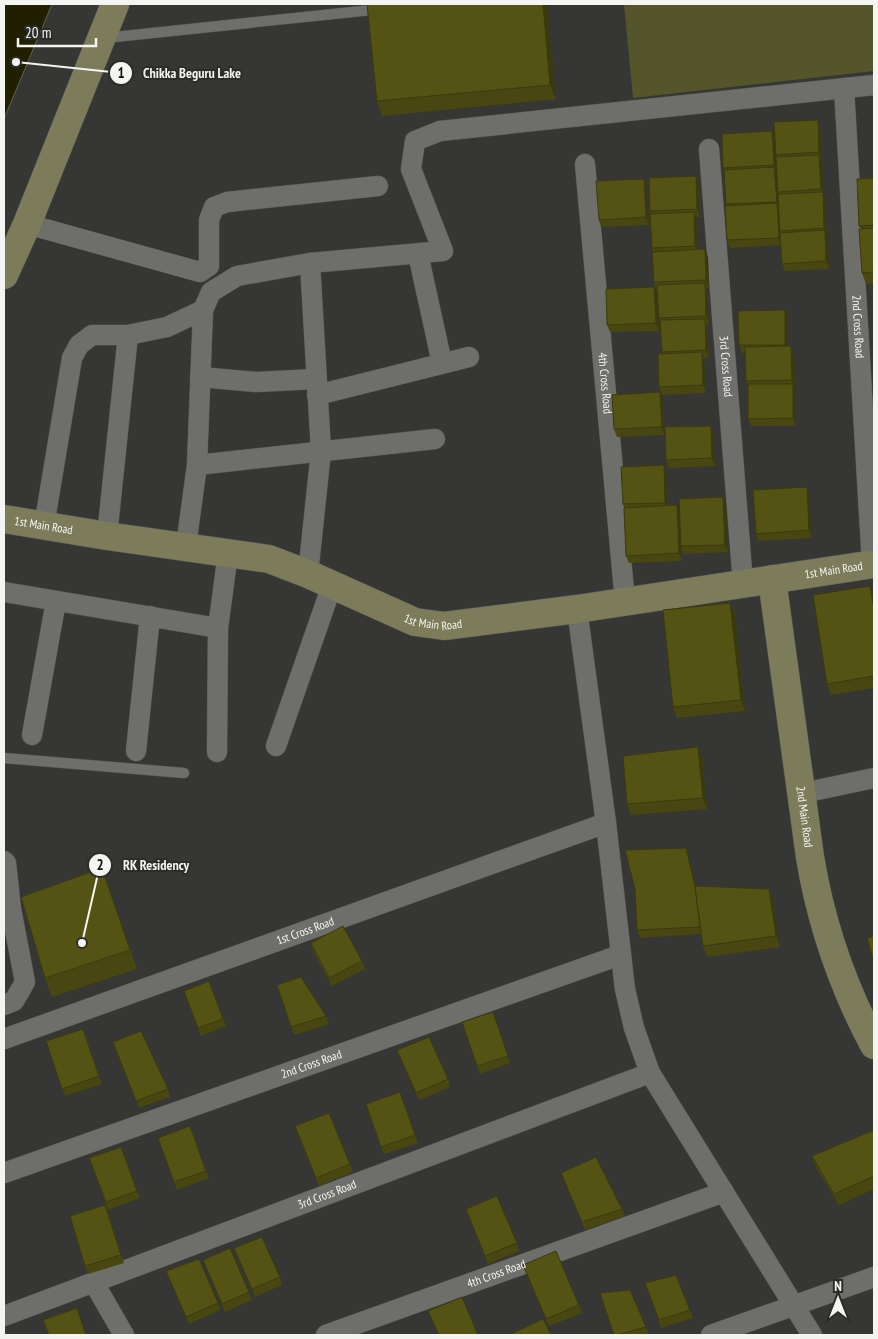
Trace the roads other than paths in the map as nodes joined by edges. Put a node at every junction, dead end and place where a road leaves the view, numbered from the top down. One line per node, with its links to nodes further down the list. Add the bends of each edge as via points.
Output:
1 (115, 4): 3 (street)
2 (389, 8): 3 (lane)
3 (101, 38): 9 (street)
4 (874, 85): 5 (street)
5 (844, 88): 10 (street, via 440,131 415,141 411,170 443,251); 27 (street, 2nd Cross Road)
6 (709, 149): 30 (street, 3rd Cross Road)
7 (585, 164): 33 (street, 4th Cross Road)
8 (378, 186): 9 (street, via 227,202 214,207 209,220 209,266 200,272)
9 (27, 224): 12 (street)
10 (418, 254): 11 (street); 16 (street)
11 (310, 264): 13 (street, via 237,276 211,292); 18 (street)
12 (4, 275)
13 (203, 310): 14 (street, via 167,327); 17 (street)
14 (128, 335): 23 (street, via 92,335 79,345 72,358); 24 (street)
15 (469, 356): 16 (street)
16 (442, 364): 18 (street)
17 (200, 377): 18 (street); 21 (street)
18 (317, 387): 20 (street)
19 (435, 439): 20 (street)
20 (320, 450): 21 (street); 29 (street)
21 (197, 465): 25 (street)
22 (4, 519): 23 (street, 1st Main Road)
23 (44, 526): 24 (street, 1st Main Road)
24 (107, 536): 25 (street, 1st Main Road)
25 (186, 546): 26 (street, 1st Main Road)
26 (228, 553): 29 (street, 1st Main Road, via 269,559); 36 (street)
27 (873, 564): 28 (street, 1st Main Road)
28 (772, 579): 30 (street, 1st Main Road); 44 (street, 2nd Main Road)
29 (320, 580): 34 (street, 1st Main Road, via 430,626); 38 (street)
30 (742, 584): 33 (street, 1st Main Road)
31 (4, 592): 32 (street)
32 (56, 601): 35 (street); 37 (street)
33 (625, 602): 34 (street, 1st Main Road)
34 (577, 609): 45 (street)
35 (150, 616): 36 (street); 39 (street)
36 (218, 628): 40 (street)
37 (32, 735)
38 (276, 746)
39 (136, 751)
40 (216, 752)
41 (4, 758): 42 (lane)
42 (184, 773)
43 (874, 778): 44 (street)
44 (803, 793): 50 (street, 2nd Main Road, via 810,856 823,921 837,966)
45 (606, 823): 47 (street); 49 (street, 1st Cross Road)
46 (4, 862): 48 (street, via 24,982 14,1001)
47 (620, 955): 51 (street, via 634,1028); 52 (street, 2nd Cross Road)
48 (4, 1004)
49 (4, 1039)
50 (874, 1045)
51 (650, 1073): 53 (street); 55 (street, 3rd Cross Road)
52 (4, 1173)
53 (724, 1192): 56 (street); 59 (street, 4th Cross Road)
54 (874, 1277): 56 (street)
55 (94, 1283): 57 (street, 3rd Cross Road); 58 (street)
56 (793, 1305): 60 (street); 61 (street)
57 (4, 1316)
58 (124, 1335)
59 (326, 1335)
60 (711, 1335)
61 (812, 1335)

